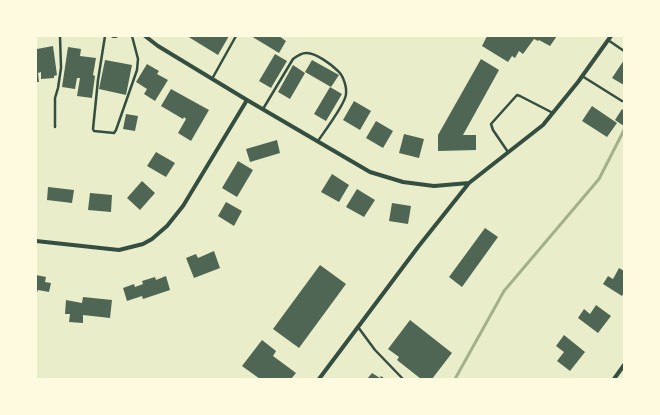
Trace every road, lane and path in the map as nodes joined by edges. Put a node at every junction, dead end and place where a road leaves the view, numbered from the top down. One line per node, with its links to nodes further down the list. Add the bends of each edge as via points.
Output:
1 (60, 36): 15 (lane)
2 (105, 36): 3 (lane, via 93,129 114,133 137,70 138,58)
3 (132, 36)
4 (145, 36): 10 (street)
5 (236, 36): 10 (lane)
6 (611, 36): 7 (street)
7 (608, 40): 8 (lane); 9 (street)
8 (624, 51)
9 (582, 76): 12 (lane); 14 (street)
10 (212, 79): 11 (street)
11 (247, 100): 13 (street); 19 (street, via 183,206 167,226 152,239 119,250)
12 (622, 101)
13 (263, 110): 16 (street); 16 (lane, via 293,60 300,54 316,55 338,71 343,78 346,94 344,102)
14 (553, 113): 17 (street, via 543,125); 17 (lane, via 517,96 491,124)
15 (55, 127)
16 (318, 142): 18 (street, via 370,172 403,182 434,186)
17 (508, 152): 18 (street)
18 (469, 183): 20 (street)
19 (36, 241)
20 (358, 327): 22 (street); 23 (lane)
21 (624, 365): 24 (street)
22 (319, 379)
23 (402, 379)
24 (614, 379)

